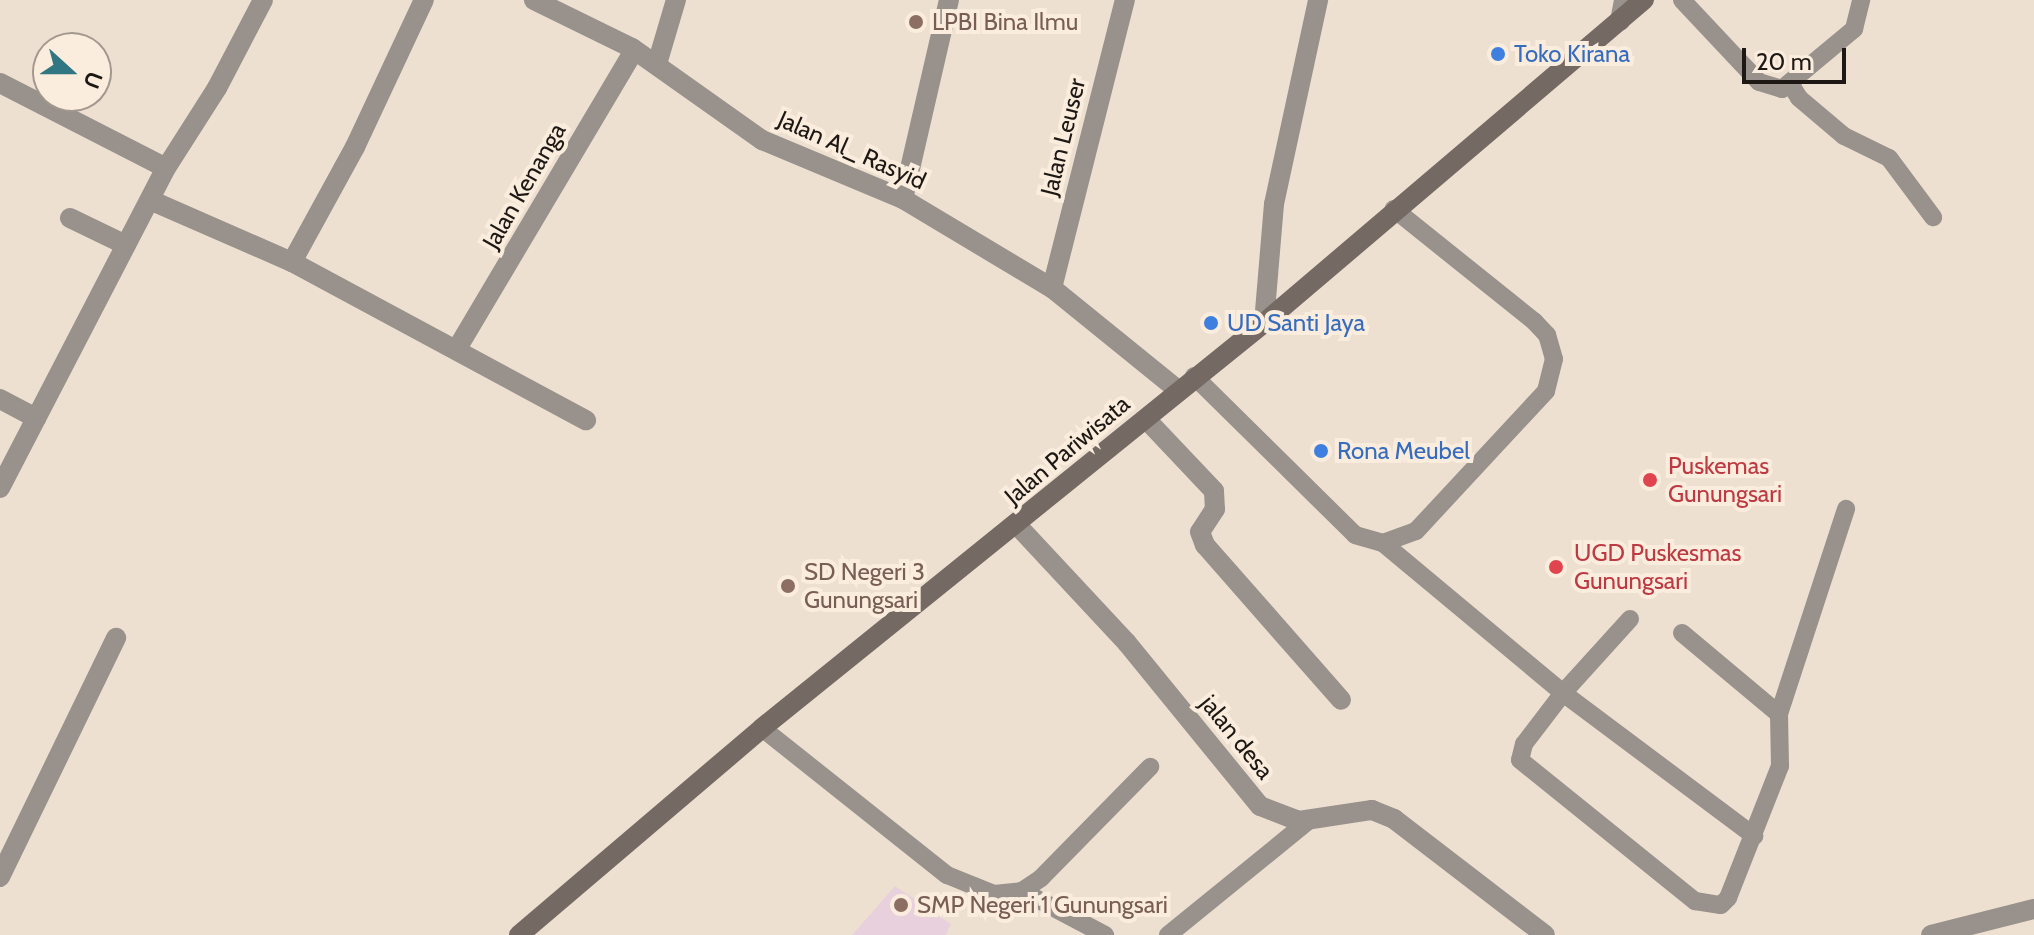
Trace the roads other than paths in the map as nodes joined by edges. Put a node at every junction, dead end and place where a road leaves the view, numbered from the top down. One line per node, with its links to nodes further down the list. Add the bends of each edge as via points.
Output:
1 (263, 0): 16 (street, via 217,88)
2 (424, 0): 23 (street, via 355,147)
3 (534, 0): 12 (street, Jalan Al_ Rasyid)
4 (676, 0): 13 (street)
5 (949, 0): 17 (street)
6 (1125, 0): 24 (street, Jalan Leuser)
7 (1318, 0): 25 (street, via 1274,204)
8 (1644, 0): 11 (main road, Jalan Pariwisata)
9 (1682, 0): 15 (lane, via 1759,82 1777,89)
10 (1861, 0): 15 (lane, via 1854,29)
11 (1622, 10): 19 (main road, Jalan Pariwisata)
12 (634, 50): 13 (street, Jalan Al_ Rasyid); 26 (street, Jalan Kenanga)
13 (657, 64): 17 (street, Jalan Al_ Rasyid, via 762,140)
14 (0, 83): 16 (street)
15 (1791, 85): 20 (lane, via 1844,136 1889,158)
16 (166, 168): 18 (street)
17 (903, 199): 24 (street, Jalan Al_ Rasyid)
18 (150, 200): 22 (street); 23 (street)
19 (1394, 209): 25 (main road, Jalan Pariwisata); 36 (lane, via 1541,328 1550,342 1554,368 1546,391 1422,525)
20 (1933, 217)
21 (70, 218): 22 (street)
22 (126, 245): 30 (street)
23 (292, 262): 26 (street)
24 (1052, 288): 28 (street, Jalan Al_ Rasyid)
25 (1264, 323): 27 (main road, Jalan Pariwisata)
26 (458, 347): 32 (street)
27 (1194, 376): 28 (main road, Jalan Pariwisata); 36 (lane, via 1348,529)
28 (1178, 390): 31 (main road, Jalan Pariwisata)
29 (0, 399): 30 (street)
30 (36, 418): 33 (street)
31 (1146, 419): 35 (main road, Jalan Pariwisata); 41 (street, via 1214,491 1215,509 1200,532 1205,545)
32 (586, 420)
33 (0, 488)
34 (1846, 509): 42 (lane)
35 (1017, 525): 43 (main road, Jalan Pariwisata); 45 (street, jalan desa, via 1127,643 1241,789 1275,814)
36 (1383, 543): 40 (lane)
37 (1630, 619): 40 (lane)
38 (1682, 633): 42 (lane)
39 (116, 638): 47 (street)
40 (1563, 693): 46 (lane); 46 (lane, via 1524,744 1523,766 1695,901 1721,905 1728,898)
41 (1341, 700)
42 (1779, 714): 46 (lane, via 1780,766)
43 (762, 728): 48 (lane, via 947,875 973,889); 50 (main road, Jalan Pariwisata)
44 (1150, 767): 48 (lane)
45 (1307, 822): 52 (lane); 53 (street, jalan desa, via 1372,810 1394,819)
46 (1754, 836)
47 (0, 877)
48 (1022, 891): 51 (lane)
49 (2034, 909): 54 (street)
50 (519, 935)
51 (1105, 935)
52 (1168, 935)
53 (1545, 935)
54 (1931, 935)

